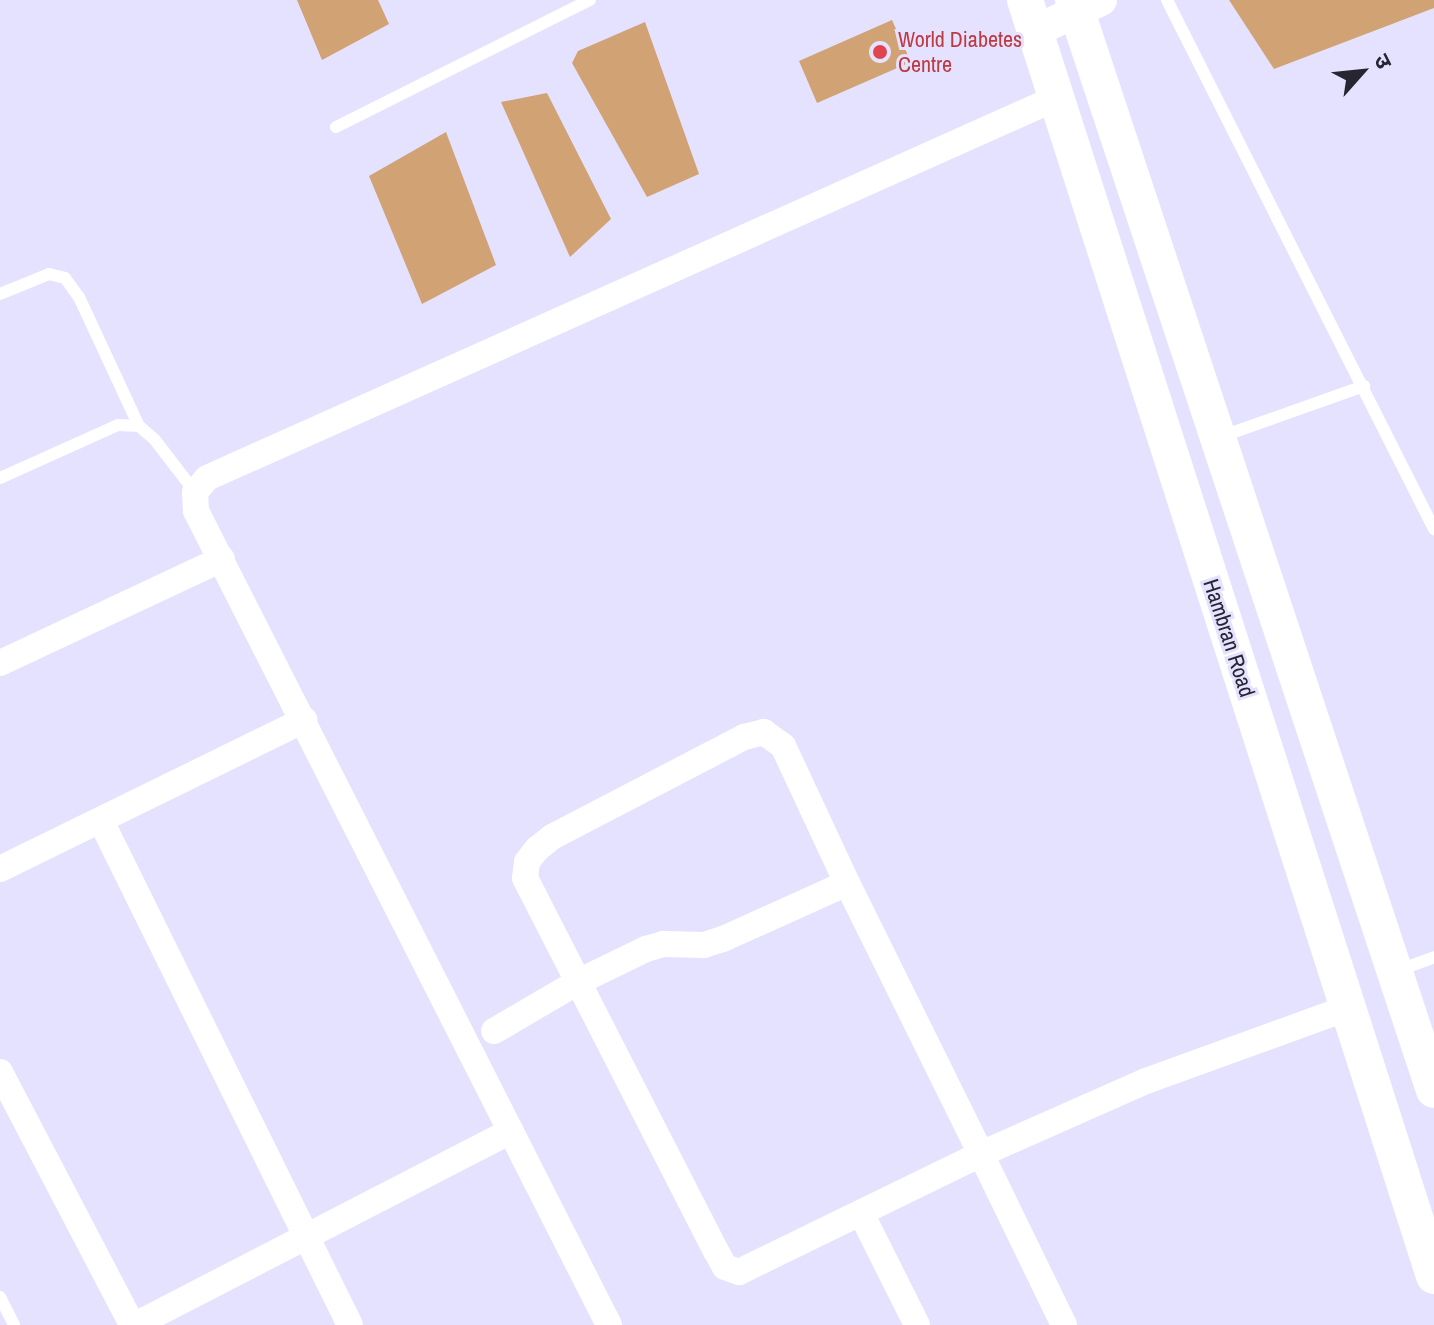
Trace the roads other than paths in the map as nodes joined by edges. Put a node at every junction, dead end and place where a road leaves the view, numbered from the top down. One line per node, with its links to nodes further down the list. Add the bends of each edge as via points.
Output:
1 (590, 0): 6 (lane)
2 (1167, 0): 8 (lane)
3 (1084, 4): 4 (street); 10 (main road)
4 (1030, 16): 5 (main road, Hambran Road)
5 (1056, 98): 12 (street, via 207,478); 23 (main road, Hambran Road)
6 (336, 127)
7 (0, 294): 9 (lane, via 49,274 65,278 79,297)
8 (1364, 386): 10 (lane); 13 (lane)
9 (139, 426): 11 (lane, via 118,425); 12 (lane)
10 (1218, 437): 21 (main road)
11 (0, 478)
12 (195, 492): 14 (street, via 196,511)
13 (1434, 529)
14 (222, 559): 15 (street); 16 (street)
15 (0, 663)
16 (304, 720): 17 (street); 27 (street)
17 (101, 821): 18 (street); 30 (street)
18 (0, 869)
19 (847, 883): 22 (street, via 723,939 646,949); 22 (street, via 783,746 764,732 744,737 552,837 527,862 525,878); 28 (street)
20 (1434, 957): 21 (lane)
21 (1395, 971): 26 (main road)
22 (578, 982): 24 (street); 29 (street, via 725,1267 739,1272 753,1268)
23 (1348, 1008): 28 (street, via 1146,1081); 31 (main road, Hambran Road)
24 (494, 1031)
25 (0, 1072): 34 (street)
26 (1434, 1090)
27 (511, 1131): 30 (street); 36 (street)
28 (981, 1154): 29 (street); 38 (street)
29 (861, 1213): 37 (street)
30 (306, 1238): 34 (street); 35 (street)
31 (1434, 1276)
32 (0, 1297): 33 (lane)
33 (14, 1325)
34 (133, 1325)
35 (350, 1325)
36 (609, 1325)
37 (917, 1325)
38 (1064, 1325)

